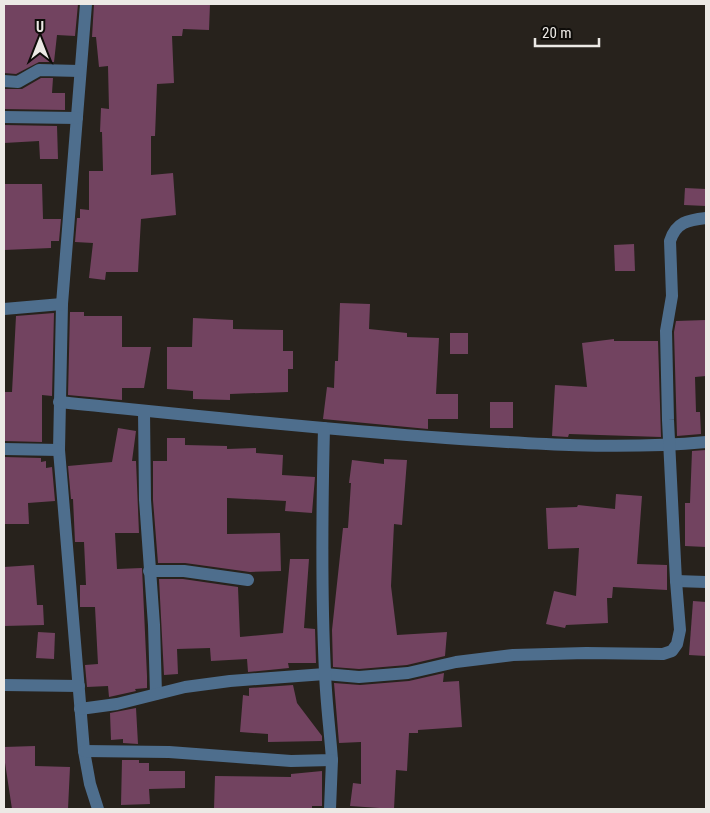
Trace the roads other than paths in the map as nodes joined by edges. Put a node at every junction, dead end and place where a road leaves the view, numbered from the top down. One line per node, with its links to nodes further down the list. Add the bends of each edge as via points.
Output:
1 (86, 4): 2 (street)
2 (80, 71): 3 (street, via 39,70 18,82); 5 (street)
3 (4, 81)
4 (4, 117): 5 (street)
5 (76, 118): 7 (street)
6 (706, 218): 13 (street, via 677,226 670,241 672,296 666,331)
7 (62, 304): 8 (street); 9 (street)
8 (4, 309)
9 (59, 402): 10 (street); 15 (street)
10 (144, 411): 11 (street); 16 (street)
11 (324, 428): 13 (street, via 563,446); 20 (street)
12 (706, 442): 13 (street)
13 (669, 445): 18 (street)
14 (4, 449): 15 (street)
15 (59, 450): 22 (street)
16 (149, 570): 17 (street, via 184,570); 23 (street)
17 (248, 580)
18 (676, 581): 19 (street); 20 (street, via 680,630 677,644 672,651 663,654 513,655 456,662 408,673 359,677)
19 (706, 582)
20 (325, 674): 23 (street, via 230,681); 26 (street)
21 (4, 685): 22 (street)
22 (79, 686): 24 (street)
23 (156, 694): 24 (street)
24 (80, 709): 25 (street)
25 (84, 751): 26 (street); 27 (street)
26 (332, 760): 28 (street)
27 (98, 809)
28 (330, 809)

